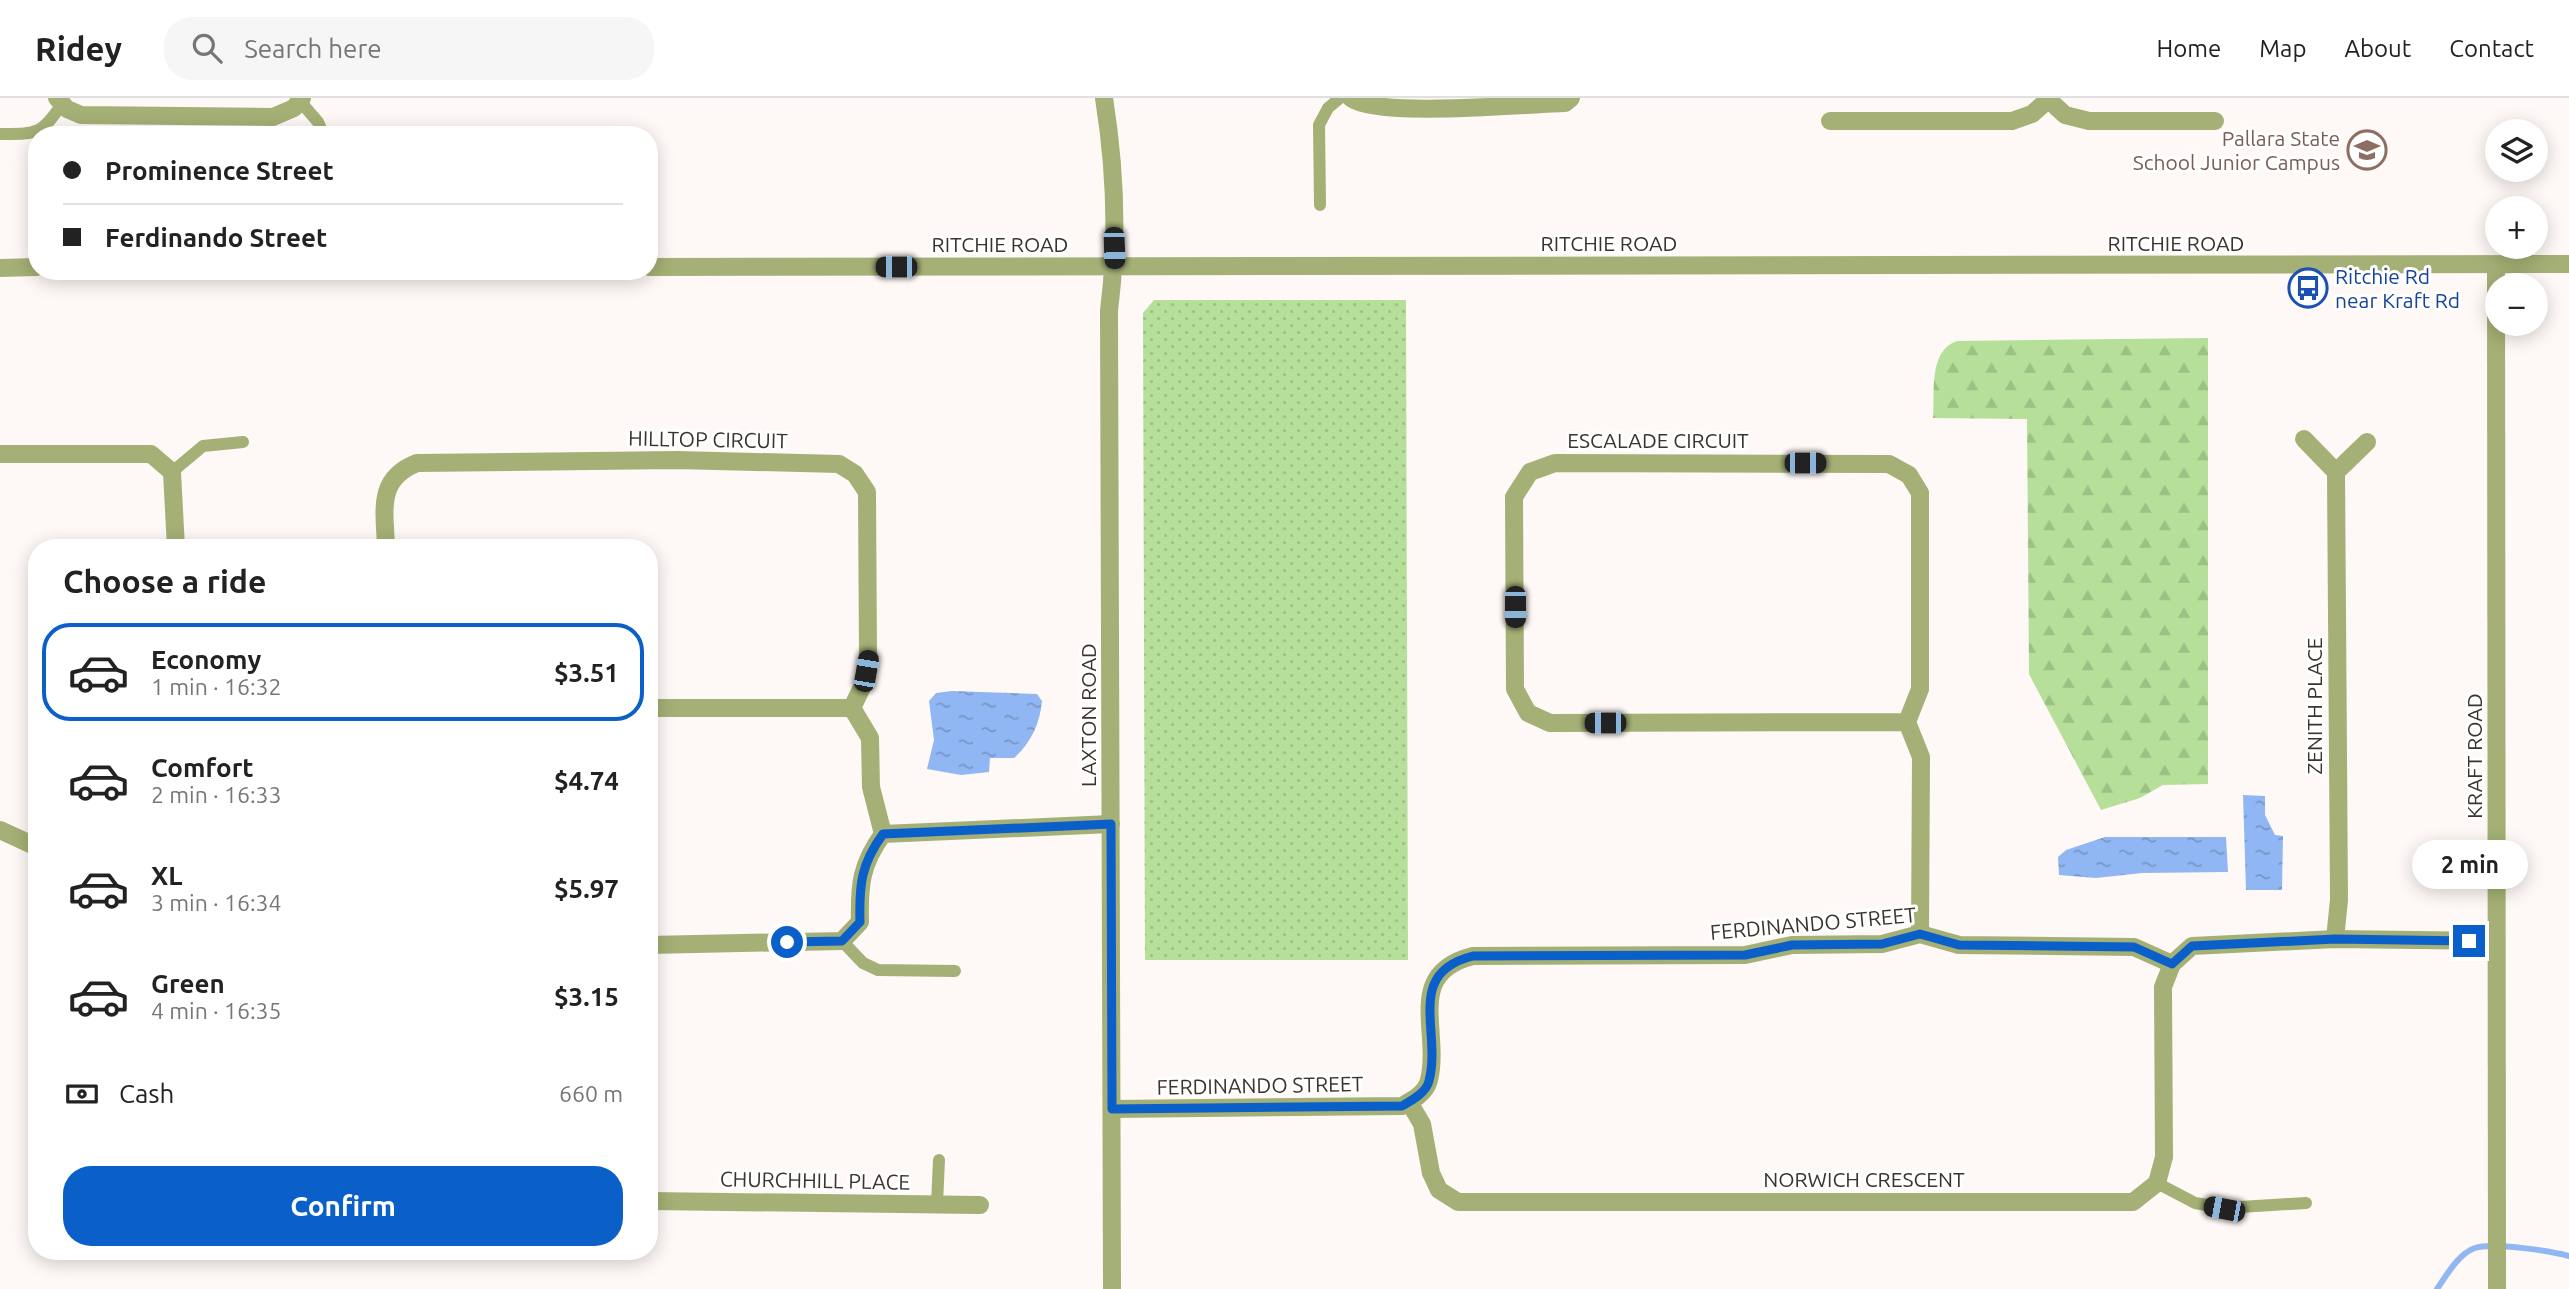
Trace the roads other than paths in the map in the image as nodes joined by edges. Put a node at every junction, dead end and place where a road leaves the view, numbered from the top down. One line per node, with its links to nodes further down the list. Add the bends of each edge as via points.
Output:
1 (1104, 98): 19 (street, LAXTON ROAD)
2 (1340, 98): 14 (lane, via 1319,125)
3 (1351, 98): 4 (street, via 1388,108 1565,103)
4 (1571, 98)
5 (301, 99): 7 (street, via 294,108 273,117 82,115); 11 (lane)
6 (2050, 99): 8 (street, via 2032,114 2012,121); 9 (street, via 2065,115 2089,121)
7 (59, 101): 10 (lane)
8 (1830, 121)
9 (2215, 121)
10 (46, 126)
11 (320, 126)
12 (0, 134): 13 (lane)
13 (28, 134)
14 (1320, 205)
15 (2569, 264): 16 (street, RITCHIE ROAD)
16 (2496, 265): 19 (street, RITCHIE ROAD); 39 (street, KRAFT ROAD)
17 (28, 267): 20 (street)
18 (658, 267): 19 (street, RITCHIE ROAD)
19 (1115, 267): 32 (street, LAXTON ROAD, via 1110,311)
20 (0, 268)
21 (2304, 439): 26 (street)
22 (243, 442): 25 (lane, via 203,446)
23 (2367, 442): 26 (street)
24 (0, 454): 25 (street, via 151,454)
25 (172, 472): 27 (street)
26 (2336, 472): 37 (street, ZENITH PLACE, via 2339,900)
27 (176, 539)
28 (386, 539): 30 (street, HILLTOP CIRCUIT, via 385,492 402,469 417,463 677,460 839,464 855,474 867,492 868,656 863,685)
29 (658, 708): 30 (street)
30 (852, 708): 34 (street, via 870,738 871,787)
31 (1907, 722): 31 (street, ESCALADE CIRCUIT, via 1920,689 1920,493 1906,473 1889,464 1555,463 1530,472 1514,497 1515,689 1528,713 1550,723); 36 (street, via 1921,757)
32 (1111, 824): 34 (street); 44 (street, LAXTON ROAD)
33 (0, 830): 35 (street)
34 (883, 834): 38 (street, via 862,872 860,922)
35 (28, 843)
36 (1920, 934): 41 (street, FERDINANDO STREET, via 1959,945 2134,947); 43 (street, FERDINANDO STREET, via 1882,944 1792,945 1745,955 1473,956 1453,961 1439,972 1431,990 1429,1082 1418,1098)
37 (2335, 939): 39 (street); 41 (street, via 2192,946)
38 (842, 941): 40 (street); 42 (lane, via 863,963 878,970)
39 (2496, 941): 52 (street, KRAFT ROAD)
40 (658, 945)
41 (2172, 964): 46 (street, via 2162,987 2164,1157)
42 (955, 971)
43 (1409, 1102): 44 (street, FERDINANDO STREET, via 1402,1106); 46 (street, NORWICH CRESCENT, via 1422,1124 1431,1173 1439,1190 1458,1202 2133,1202)
44 (1112, 1109): 51 (street, LAXTON ROAD)
45 (939, 1160): 49 (lane)
46 (2157, 1183): 48 (lane, via 2195,1203 2224,1209)
47 (658, 1201): 49 (street, CHURCHHILL PLACE)
48 (2306, 1203)
49 (937, 1204): 50 (street, CHURCHHILL PLACE)
50 (980, 1205)
51 (1112, 1289)
52 (2497, 1289)

